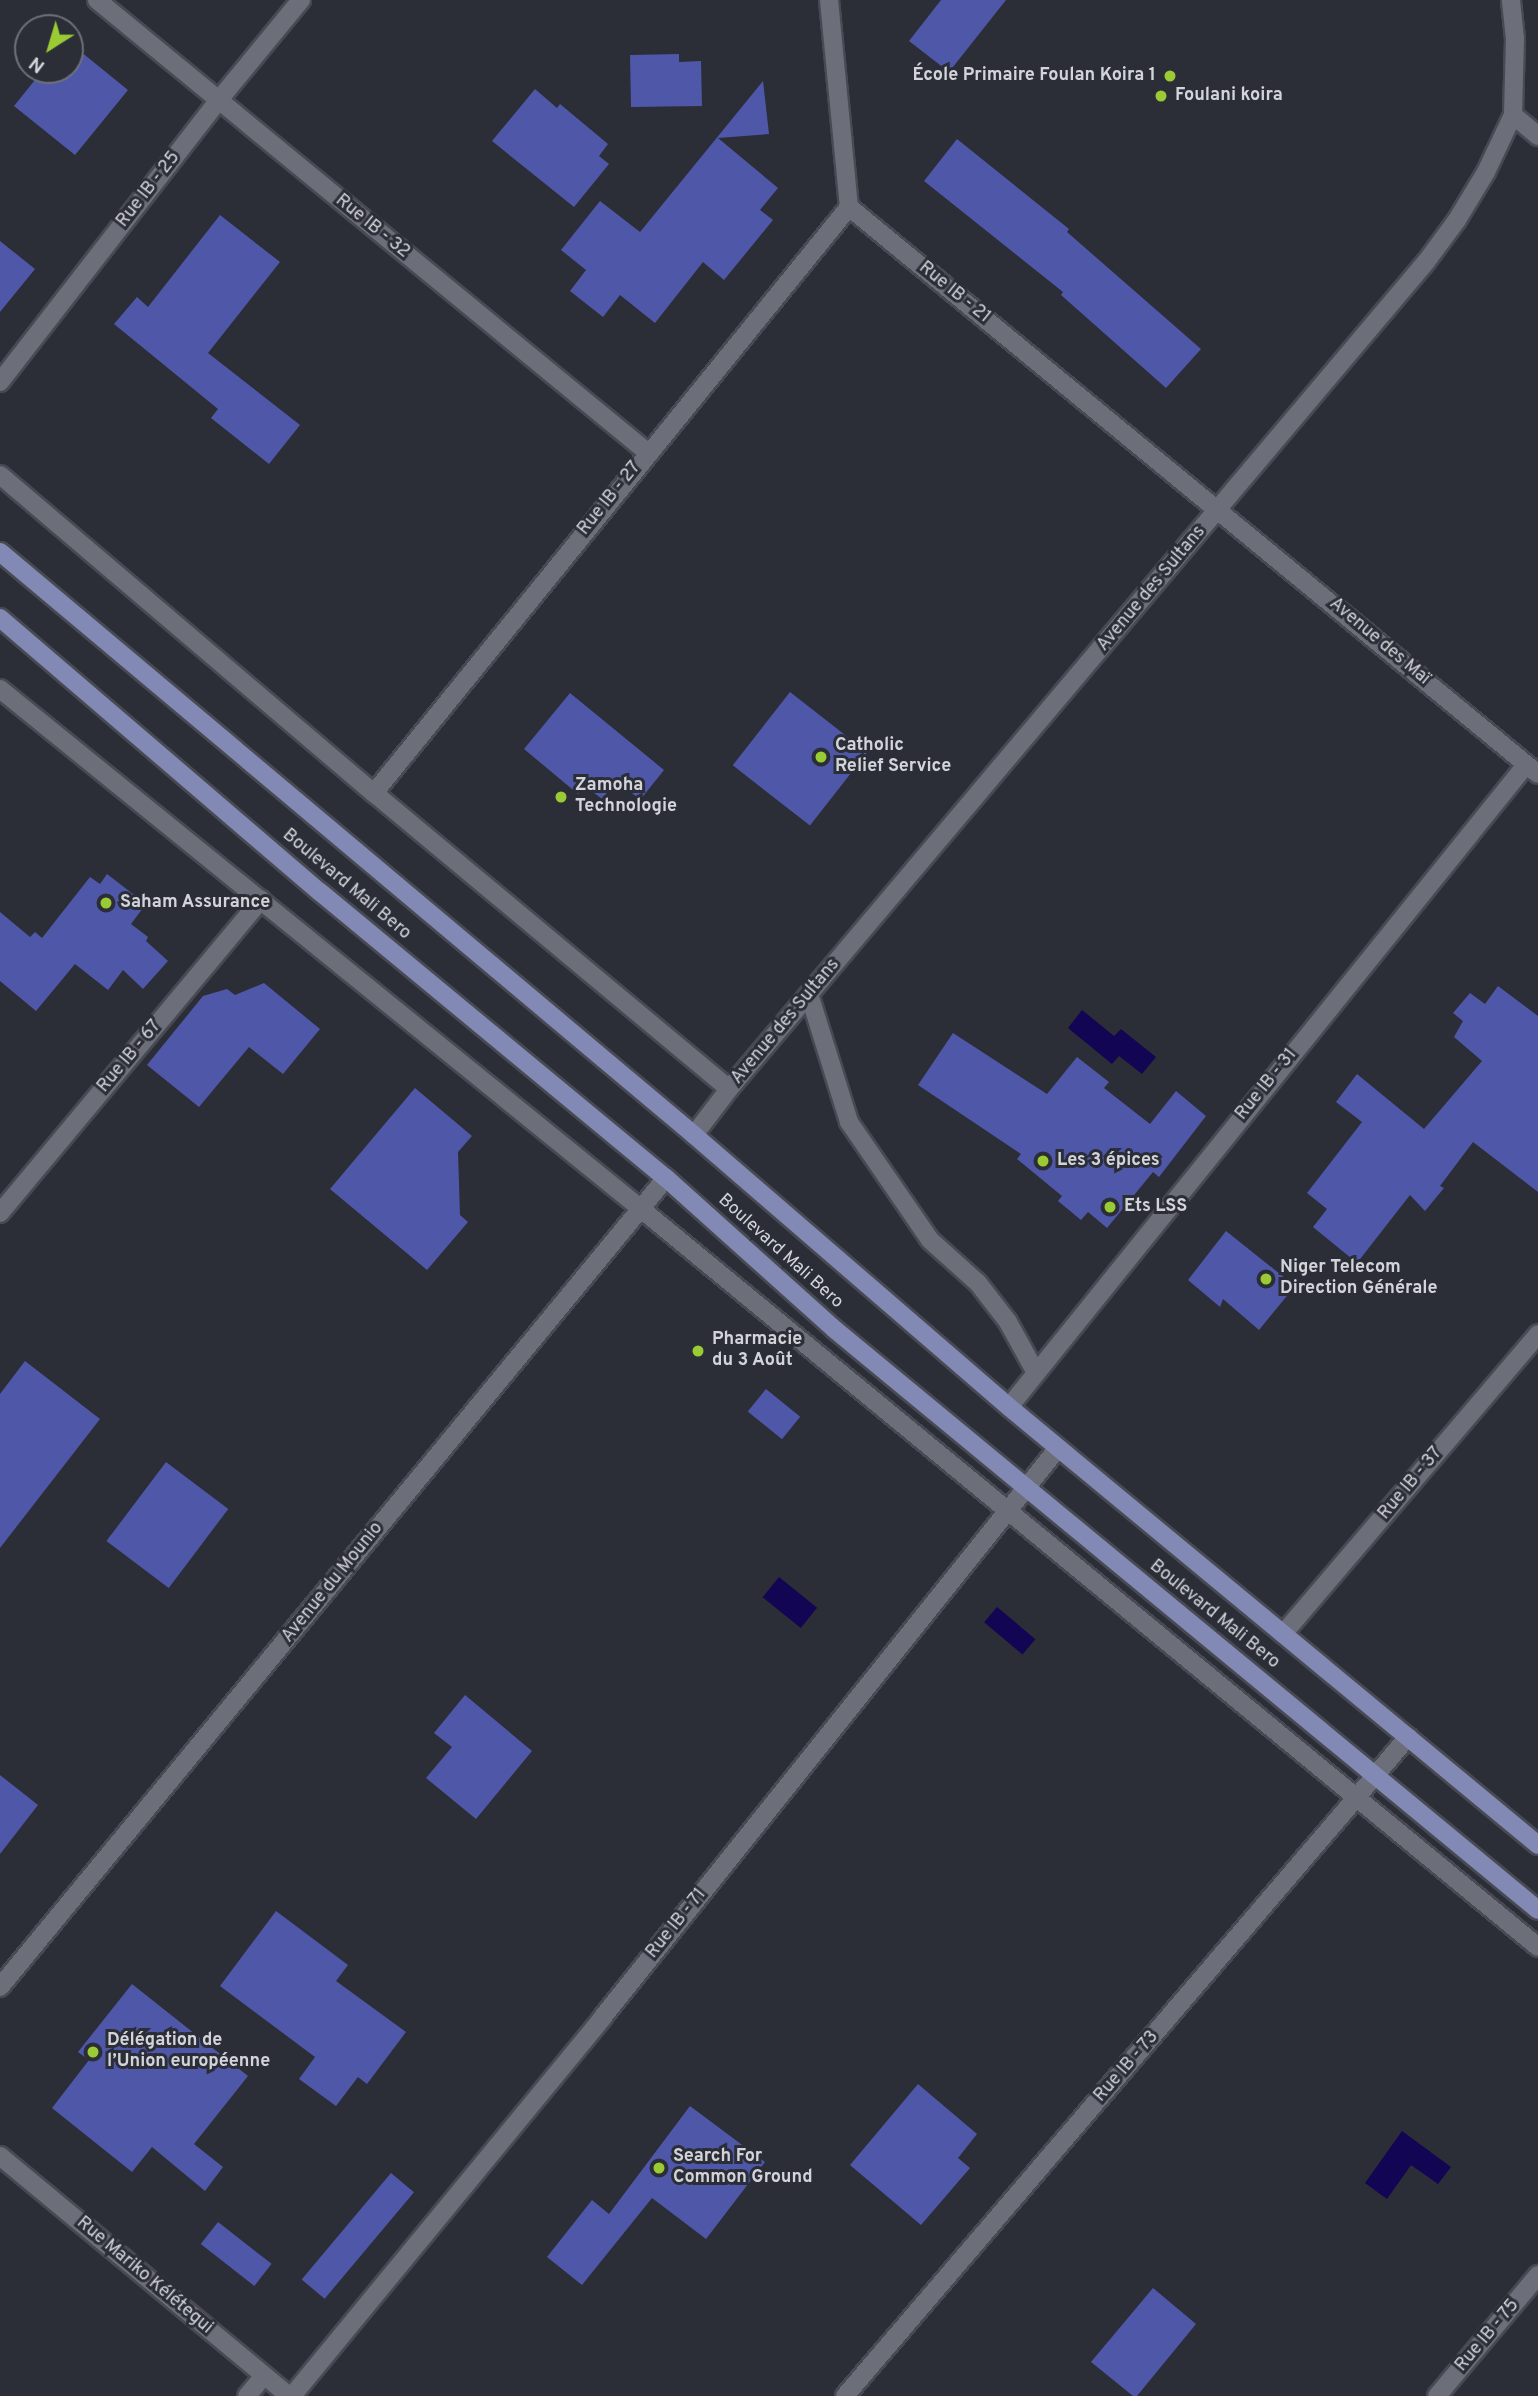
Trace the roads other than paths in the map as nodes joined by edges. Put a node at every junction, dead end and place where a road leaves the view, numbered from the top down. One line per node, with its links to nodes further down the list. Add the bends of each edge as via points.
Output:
1 (97, 0): 5 (street, Rue IB - 32)
2 (301, 0): 5 (street, Rue IB - 25)
3 (829, 0): 8 (street)
4 (1511, 0): 6 (street, Avenue des Sultans)
5 (218, 101): 9 (street, Rue IB - 25); 10 (street, Rue IB - 32)
6 (1513, 115): 7 (street); 12 (street, Avenue des Sultans, via 1486,172 1426,262)
7 (1538, 136)
8 (849, 207): 10 (street, Rue IB - 27); 12 (street, Rue IB - 21)
9 (0, 382)
10 (647, 452): 17 (street, Rue IB - 27)
11 (0, 475): 17 (street)
12 (1219, 510): 16 (street, Avenue des Maï); 19 (street, Avenue des Sultans)
13 (0, 552): 21 (main road, Boulevard Mali Bero)
14 (0, 618): 22 (main road, Boulevard Mali Bero, via 320,892)
15 (0, 690): 18 (street)
16 (1532, 770): 26 (street, Rue IB - 31)
17 (374, 793): 20 (street)
18 (261, 900): 23 (street); 24 (street, Rue IB - 67)
19 (809, 994): 20 (street, Avenue des Sultans); 26 (street, via 849,1122 930,1240 978,1283 1008,1322)
20 (729, 1088): 21 (street, Avenue des Sultans)
21 (694, 1135): 27 (main road, Boulevard Mali Bero)
22 (666, 1178): 23 (street, Avenue du Mounio); 29 (main road, Boulevard Mali Bero, via 833,1328)
23 (640, 1208): 30 (street); 38 (street, Avenue du Mounio)
24 (0, 1213)
25 (1538, 1334): 31 (street, Rue IB - 37)
26 (1035, 1371): 27 (street, Rue IB - 31)
27 (1009, 1407): 28 (main road, Boulevard Mali Bero)
28 (1058, 1448): 29 (street, Rue IB - 71); 31 (main road, Boulevard Mali Bero)
29 (1026, 1488): 30 (street, Rue IB - 71); 33 (main road, Boulevard Mali Bero)
30 (1008, 1511): 34 (street); 43 (street, Rue IB - 71, via 602,2018)
31 (1283, 1634): 32 (main road, Boulevard Mali Bero)
32 (1408, 1737): 33 (street, Rue IB - 73); 35 (main road, Boulevard Mali Bero)
33 (1376, 1775): 34 (street, Rue IB - 73); 36 (main road, Boulevard Mali Bero)
34 (1357, 1798): 37 (street); 44 (street, Rue IB - 73)
35 (1538, 1844)
36 (1538, 1910)
37 (1538, 1947)
38 (0, 1987)
39 (0, 2156): 41 (street, Rue Mariko Kélétegui)
40 (1538, 2275): 45 (street, Rue IB - 75)
41 (264, 2376): 42 (street); 43 (street, Rue Mariko Kélétegui)
42 (247, 2396)
43 (290, 2396)
44 (845, 2396)
45 (1437, 2396)

